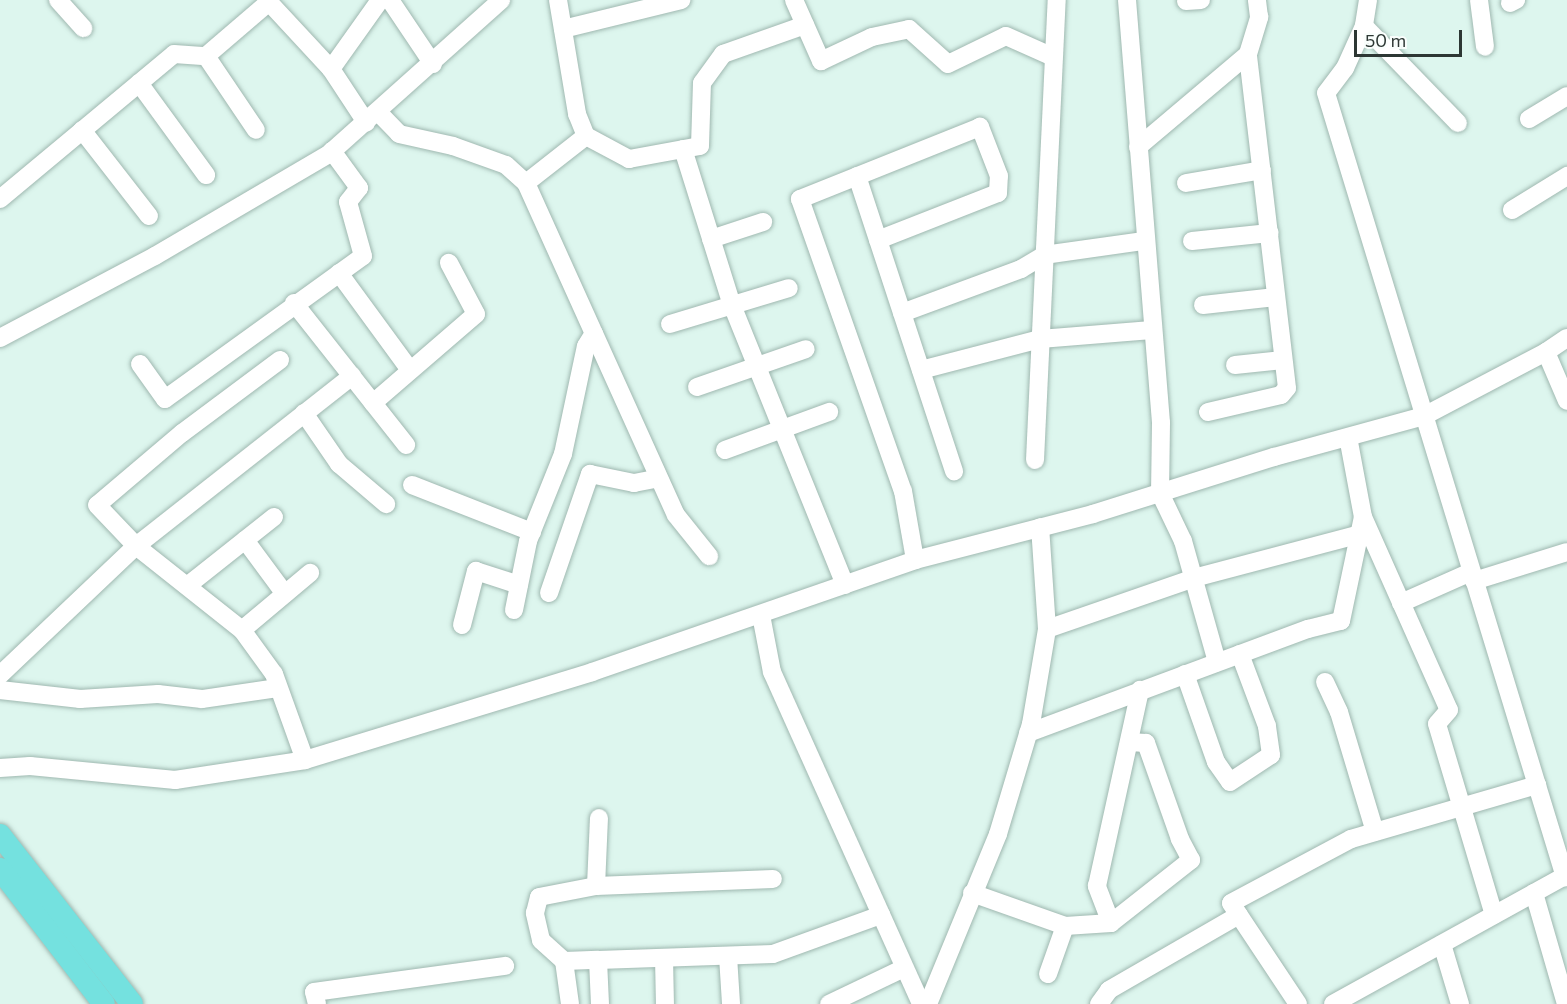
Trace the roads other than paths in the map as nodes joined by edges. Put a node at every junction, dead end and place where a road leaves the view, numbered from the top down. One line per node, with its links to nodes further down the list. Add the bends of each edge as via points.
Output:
1 (58, 0): 16 (street)
2 (380, 0): 23 (street)
3 (390, 0): 22 (street)
4 (501, 0): 22 (street)
5 (558, 0): 17 (street)
6 (681, 0): 17 (street)
7 (794, 0): 14 (street)
8 (1057, 0): 21 (street)
9 (1127, 0): 32 (street)
10 (1257, 0): 19 (street, via 1259,17)
11 (1368, 0): 15 (street)
12 (1479, 0): 18 (street)
13 (268, 1): 20 (street); 23 (street)
14 (805, 25): 21 (street, via 820,61 872,37 909,29 948,64 1006,36); 33 (street, via 723,54 702,83 700,146)
15 (1364, 26): 28 (street); 81 (street, via 1345,68 1326,93)
16 (83, 28)
17 (563, 29): 31 (street, via 577,114)
18 (1485, 47)
19 (1248, 54): 32 (street); 35 (street)
20 (206, 56): 24 (street, via 174,54); 29 (street)
21 (1053, 57): 50 (street)
22 (433, 64): 26 (street)
23 (331, 69): 26 (street)
24 (139, 83): 30 (street); 36 (street)
25 (1567, 96): 27 (street)
26 (372, 117): 34 (street); 39 (street, via 399,134 453,146 506,165)
27 (1529, 119)
28 (1458, 123)
29 (256, 129)
30 (82, 130): 41 (street); 43 (street)
31 (586, 136): 33 (street, via 629,159); 39 (street)
32 (1138, 147): 48 (street)
33 (683, 149): 46 (street)
34 (332, 151): 52 (street, via 359,188 348,202 363,256); 62 (street, via 155,256)
35 (1262, 170): 40 (street); 45 (street)
36 (206, 176)
37 (857, 176): 47 (street); 47 (street, via 980,127 999,176 998,193); 100 (street, via 800,199 903,491)
38 (1567, 176): 42 (street)
39 (526, 183): 61 (street)
40 (1186, 183)
41 (1, 195)
42 (1512, 210)
43 (149, 216)
44 (763, 222): 46 (street)
45 (1270, 233): 49 (street); 54 (street)
46 (711, 239): 56 (street)
47 (878, 240): 58 (street)
48 (1144, 241): 50 (street); 60 (street)
49 (1192, 241)
50 (1044, 255): 58 (street, via 1021,268); 64 (street)
51 (449, 263): 72 (street, via 476,314)
52 (339, 273): 55 (street); 72 (street)
53 (789, 288): 56 (street)
54 (1276, 297): 57 (street); 68 (street)
55 (294, 303): 69 (street, via 165,399); 74 (street)
56 (732, 305): 59 (street); 71 (street)
57 (1203, 305)
58 (902, 314): 73 (street)
59 (670, 324)
60 (1152, 330): 64 (street); 90 (street, via 1161,423)
61 (594, 333): 88 (street); 95 (street, via 586,346 563,454)
62 (0, 338)
63 (1567, 338): 66 (street)
64 (1040, 339): 73 (street); 86 (street)
65 (806, 350): 71 (street)
66 (1546, 352): 76 (street); 81 (street)
67 (280, 360): 97 (street, via 182,433 97,505)
68 (1284, 360): 70 (street); 79 (street, via 1284,392)
69 (140, 364)
70 (1235, 365)
71 (757, 366): 75 (street); 82 (street)
72 (410, 370): 77 (street)
73 (921, 370): 87 (street)
74 (351, 376): 77 (street); 80 (street)
75 (697, 387)
76 (1567, 401)
77 (373, 403): 84 (street)
78 (829, 412): 82 (street)
79 (1208, 412)
80 (304, 413): 91 (street, via 339,464); 97 (street)
81 (1424, 416): 83 (street); 102 (street)
82 (783, 429): 85 (street); 105 (street)
83 (1348, 437): 90 (street); 93 (street)
84 (406, 445)
85 (725, 450)
86 (1035, 460)
87 (954, 471)
88 (659, 478): 99 (street, via 676,515); 107 (street, via 634,483 590,474)
89 (412, 485): 95 (street)
90 (1160, 493): 94 (street); 103 (street, via 1183,540)
91 (386, 504)
92 (274, 517): 96 (street)
93 (1362, 526): 103 (street); 109 (street); 115 (street, via 1341,621)
94 (1040, 527): 100 (street); 113 (street)
95 (532, 532): 104 (street)
96 (245, 540): 106 (street); 108 (street)
97 (136, 546): 106 (street); 118 (street)
98 (1567, 552): 102 (street)
99 (709, 556)
100 (915, 560): 105 (street)
101 (310, 573): 108 (street)
102 (1473, 576): 109 (street); 127 (street)
103 (1194, 578): 113 (street); 116 (street)
104 (519, 585): 110 (street); 112 (street, via 476,571)
105 (845, 585): 111 (street)
106 (187, 586): 114 (street)
107 (549, 593)
108 (285, 594): 114 (street)
109 (1401, 603): 128 (street, via 1449,710 1437,724)
110 (513, 610)
111 (761, 615): 125 (street, via 449,718); 138 (street, via 772,672)
112 (462, 625)
113 (1047, 629): 123 (street)
114 (242, 630): 120 (street, via 274,674)
115 (1240, 654): 116 (street); 117 (street, via 1267,726 1271,755 1230,782 1216,762)
116 (1217, 662): 117 (street)
117 (1185, 674): 122 (street)
118 (0, 675)
119 (1325, 682): 130 (street, via 1339,712)
120 (277, 688): 121 (street, via 202,699 158,694 80,699); 125 (street, via 284,695)
121 (0, 690)
122 (1140, 690): 123 (street); 124 (street)
123 (1028, 733): 136 (street, via 998,834)
124 (1129, 742): 141 (street, via 1097,886); 141 (street, via 1146,743 1191,860)
125 (305, 760): 126 (street, via 175,780 30,766)
126 (0, 768)
127 (1537, 785): 128 (street); 133 (street)
128 (1462, 806): 130 (street); 140 (street)
129 (599, 818): 135 (street)
130 (1375, 832): 139 (street, via 1351,839 1232,903)
131 (0, 835): 153 (main road)
132 (0, 869): 152 (main road)
133 (1566, 876): 137 (street)
134 (773, 879): 135 (street)
135 (596, 886): 147 (street, via 549,893 535,901 541,939)
136 (972, 893): 142 (street); 161 (street)
137 (1534, 893): 140 (street); 165 (street)
138 (880, 915): 144 (street, via 772,954); 149 (street)
139 (1239, 915): 151 (street); 162 (street)
140 (1494, 915): 143 (street)
141 (1111, 923): 142 (street)
142 (1065, 926): 150 (street)
143 (1442, 944): 163 (street); 164 (street)
144 (728, 956): 145 (street); 158 (street)
145 (664, 958): 146 (street); 157 (street)
146 (598, 960): 147 (street); 156 (street)
147 (564, 961): 155 (street)
148 (505, 966): 154 (street, via 314,992)
149 (904, 968): 159 (street); 160 (street)
150 (1048, 974)
151 (1108, 999)
152 (104, 1004)
153 (132, 1004)
154 (317, 1004)
155 (570, 1004)
156 (600, 1004)
157 (665, 1004)
158 (731, 1004)
159 (829, 1004)
160 (921, 1004)
161 (928, 1004)
162 (1298, 1004)
163 (1333, 1004)
164 (1460, 1004)
165 (1566, 1004)

